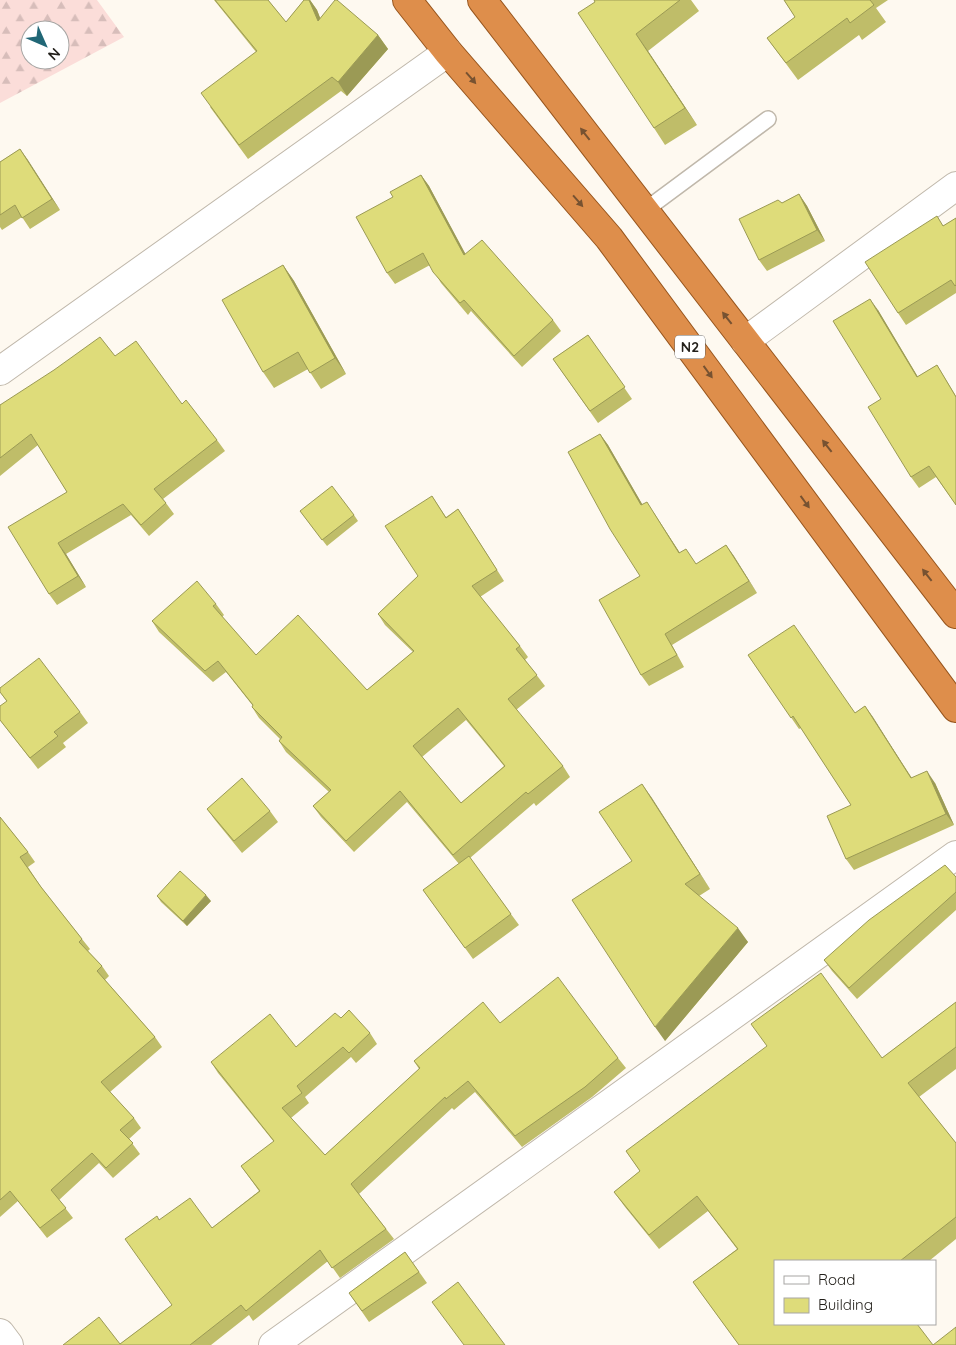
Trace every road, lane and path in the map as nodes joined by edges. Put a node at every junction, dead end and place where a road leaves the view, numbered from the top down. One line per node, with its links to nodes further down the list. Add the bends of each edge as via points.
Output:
1 (407, 0): 3 (highway, N2)
2 (482, 0): 6 (highway, one-way to 2)
3 (448, 52): 8 (street); 10 (highway, N2, one-way to 10, via 609,238)
4 (768, 119): 6 (lane)
5 (956, 186): 7 (street)
6 (644, 211): 7 (highway, one-way to 6)
7 (745, 341): 9 (highway, one-way to 7)
8 (0, 371)
9 (956, 614)
10 (956, 708)
11 (956, 855): 14 (street)
12 (0, 1333): 13 (street)
13 (9, 1345)
14 (273, 1345)

